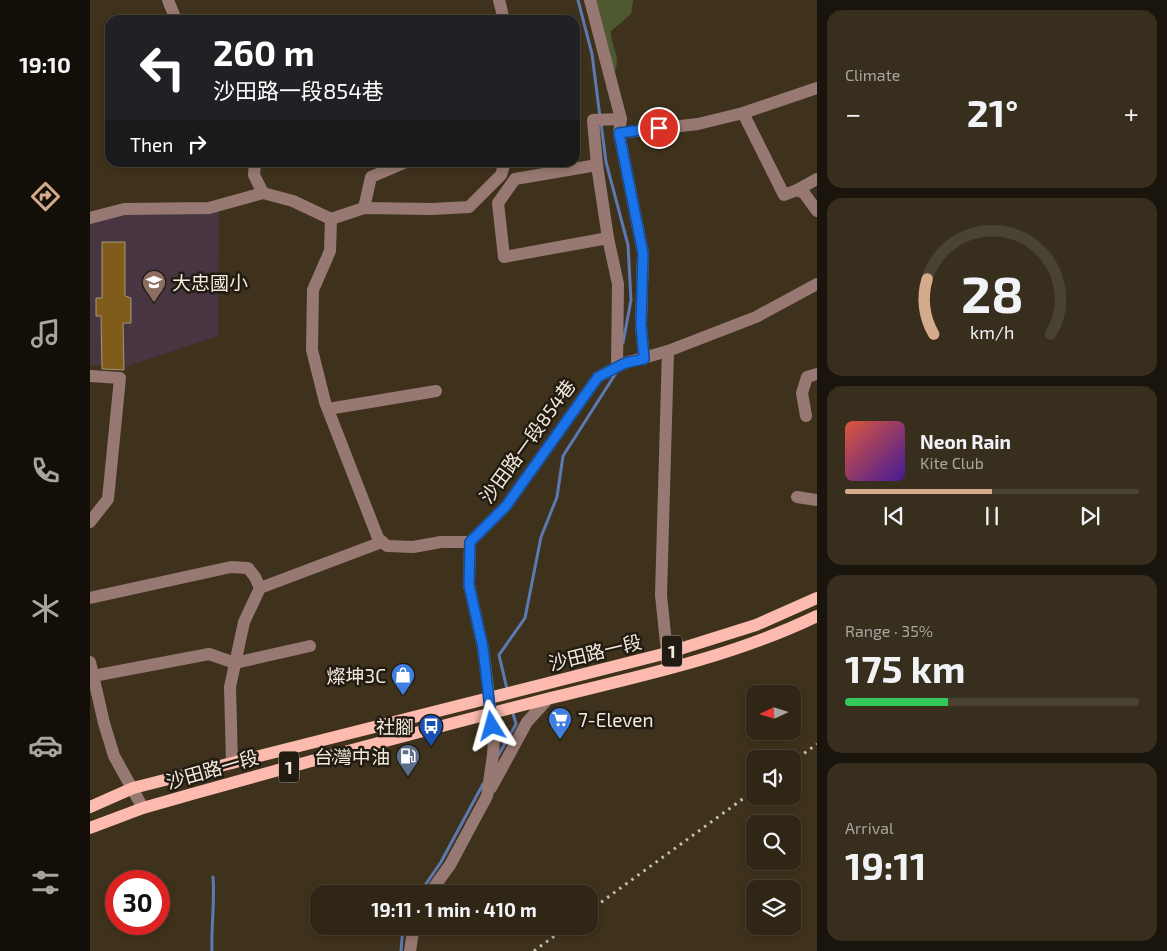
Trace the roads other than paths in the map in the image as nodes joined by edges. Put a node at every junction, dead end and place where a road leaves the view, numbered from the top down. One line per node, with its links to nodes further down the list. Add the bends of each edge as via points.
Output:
1 (168, 0): 4 (street)
2 (499, 0): 5 (street)
3 (590, 0): 8 (street)
4 (174, 15)
5 (503, 15)
6 (817, 88): 7 (street)
7 (743, 113): 9 (street, via 698,124); 15 (street, via 784,195)
8 (621, 119): 9 (street); 10 (street, via 593,120)
9 (619, 133): 24 (street, via 643,253 641,325)
10 (597, 165): 21 (street); 21 (street, via 515,179 498,203 504,257)
11 (255, 167): 16 (street, via 254,175)
12 (394, 167): 17 (street, via 371,177)
13 (503, 167): 17 (street, via 501,175 470,207)
14 (817, 179): 15 (street)
15 (797, 190): 18 (street, via 804,193)
16 (263, 193): 19 (street, via 209,208 124,209); 20 (street, via 293,201)
17 (364, 208): 20 (street)
18 (817, 211)
19 (90, 218)
20 (331, 219): 29 (street, via 330,251 313,290 312,350)
21 (608, 238): 25 (street, via 618,284)
22 (817, 284): 23 (street, 沙田路一段854巷, via 756,318)
23 (668, 351): 24 (street, 沙田路一段854巷); 41 (street, via 661,595)
24 (644, 359): 25 (street, 沙田路一段854巷)
25 (617, 367): 35 (street, 沙田路一段854巷, via 598,377 506,506)
26 (817, 374): 30 (street, via 806,377 802,393)
27 (90, 376): 33 (street, via 120,378 108,499)
28 (436, 390): 29 (street)
29 (328, 410): 34 (street, via 374,530)
30 (806, 416)
31 (797, 497): 32 (street)
32 (817, 500)
33 (90, 522)
34 (382, 542): 35 (street, via 387,546 413,547 441,542); 36 (street)
35 (470, 542): 45 (street, via 469,585 483,648)
36 (260, 588): 37 (street, via 248,568 231,567); 43 (street, via 244,622)
37 (90, 598)
38 (817, 598): 41 (main road, 沙田路一段 / 1, via 756,625)
39 (817, 616): 46 (main road, 沙田路一段 / 1, via 779,634 676,667)
40 (310, 646): 43 (street)
41 (667, 653): 45 (main road, 沙田路一段 / 1)
42 (90, 662): 44 (street)
43 (235, 664): 44 (street, via 210,654); 48 (street, via 230,686)
44 (93, 676): 49 (street, via 114,756)
45 (488, 698): 47 (street); 48 (main road, 沙田路一段 / 1)
46 (547, 700): 47 (main road, 沙田路一段 / 1); 50 (street, via 527,722)
47 (490, 714): 50 (street, via 494,738); 52 (main road, 沙田路一段 / 1)
48 (232, 763): 49 (main road, 沙田路一段 / 1)
49 (133, 788): 51 (main road, 沙田路一段 / 1); 52 (street)
50 (487, 796): 54 (street, via 450,865)
51 (90, 807)
52 (143, 808): 53 (main road, 沙田路一段 / 1)
53 (90, 828)
54 (436, 885)
55 (413, 935): 56 (street)
56 (410, 951)

